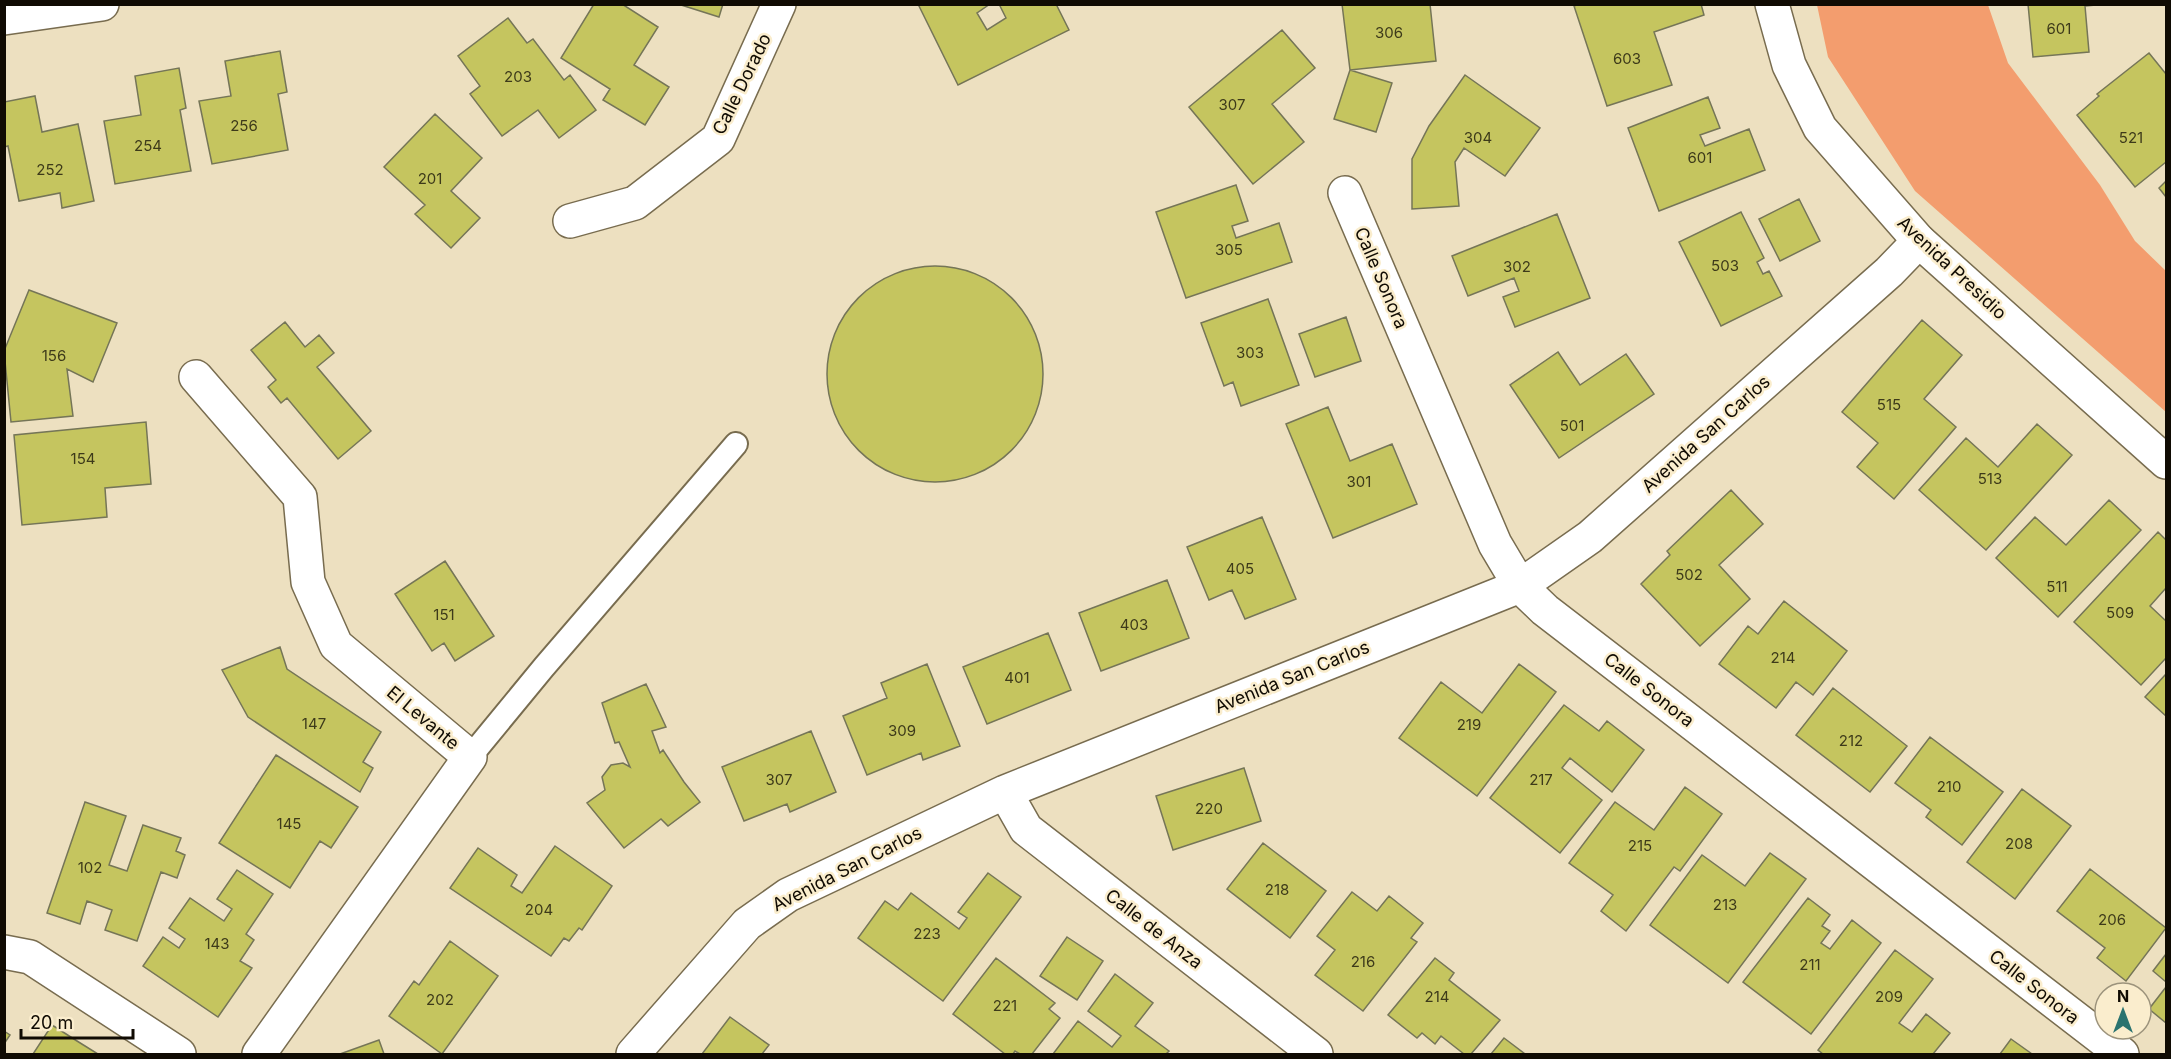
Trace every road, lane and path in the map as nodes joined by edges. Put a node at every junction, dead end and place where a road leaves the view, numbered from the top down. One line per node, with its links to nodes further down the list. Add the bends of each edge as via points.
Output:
1 (102, 4): 4 (street)
2 (779, 4): 6 (street, Calle Dorado, via 718,139 635,203)
3 (1772, 4): 7 (street, Avenida Presidio, via 1789,64 1820,128)
4 (4, 18)
5 (1345, 193): 11 (street, Calle Sonora, via 1495,544)
6 (570, 221)
7 (1919, 241): 10 (street, Avenida Presidio); 11 (street, Avenida San Carlos, via 1590,537)
8 (196, 377): 12 (street, El Levante, via 300,497 308,582 336,645)
9 (736, 444): 12 (lane)
10 (2166, 462)
11 (1520, 586): 13 (street, Avenida San Carlos); 19 (street, Calle Sonora, via 1545,610)
12 (470, 757): 16 (street, El Levante)
13 (1005, 792): 17 (street, Avenida San Carlos, via 788,895 747,924); 18 (street, Calle de Anza, via 1026,829)
14 (4, 952): 15 (street, via 30,957)
15 (179, 1054)
16 (260, 1054)
17 (633, 1054)
18 (1316, 1054)
19 (2122, 1054)

